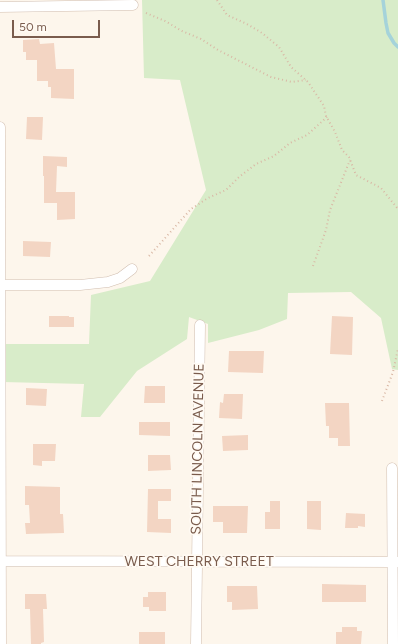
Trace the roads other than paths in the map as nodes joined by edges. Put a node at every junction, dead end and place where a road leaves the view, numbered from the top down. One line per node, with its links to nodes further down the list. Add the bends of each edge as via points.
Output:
1 (133, 5): 2 (street)
2 (0, 6)
3 (0, 127): 5 (street)
4 (132, 269): 5 (street, via 120,278 108,282 80,286)
5 (0, 285): 8 (street)
6 (200, 325): 9 (street, SOUTH LINCOLN AVENUE)
7 (392, 468): 10 (street)
8 (0, 561): 9 (street, WEST CHERRY STREET); 11 (street)
9 (196, 562): 10 (street, WEST CHERRY STREET); 12 (street, SOUTH LINCOLN AVENUE)
10 (396, 562): 13 (street)
11 (1, 644)
12 (196, 644)
13 (393, 644)

